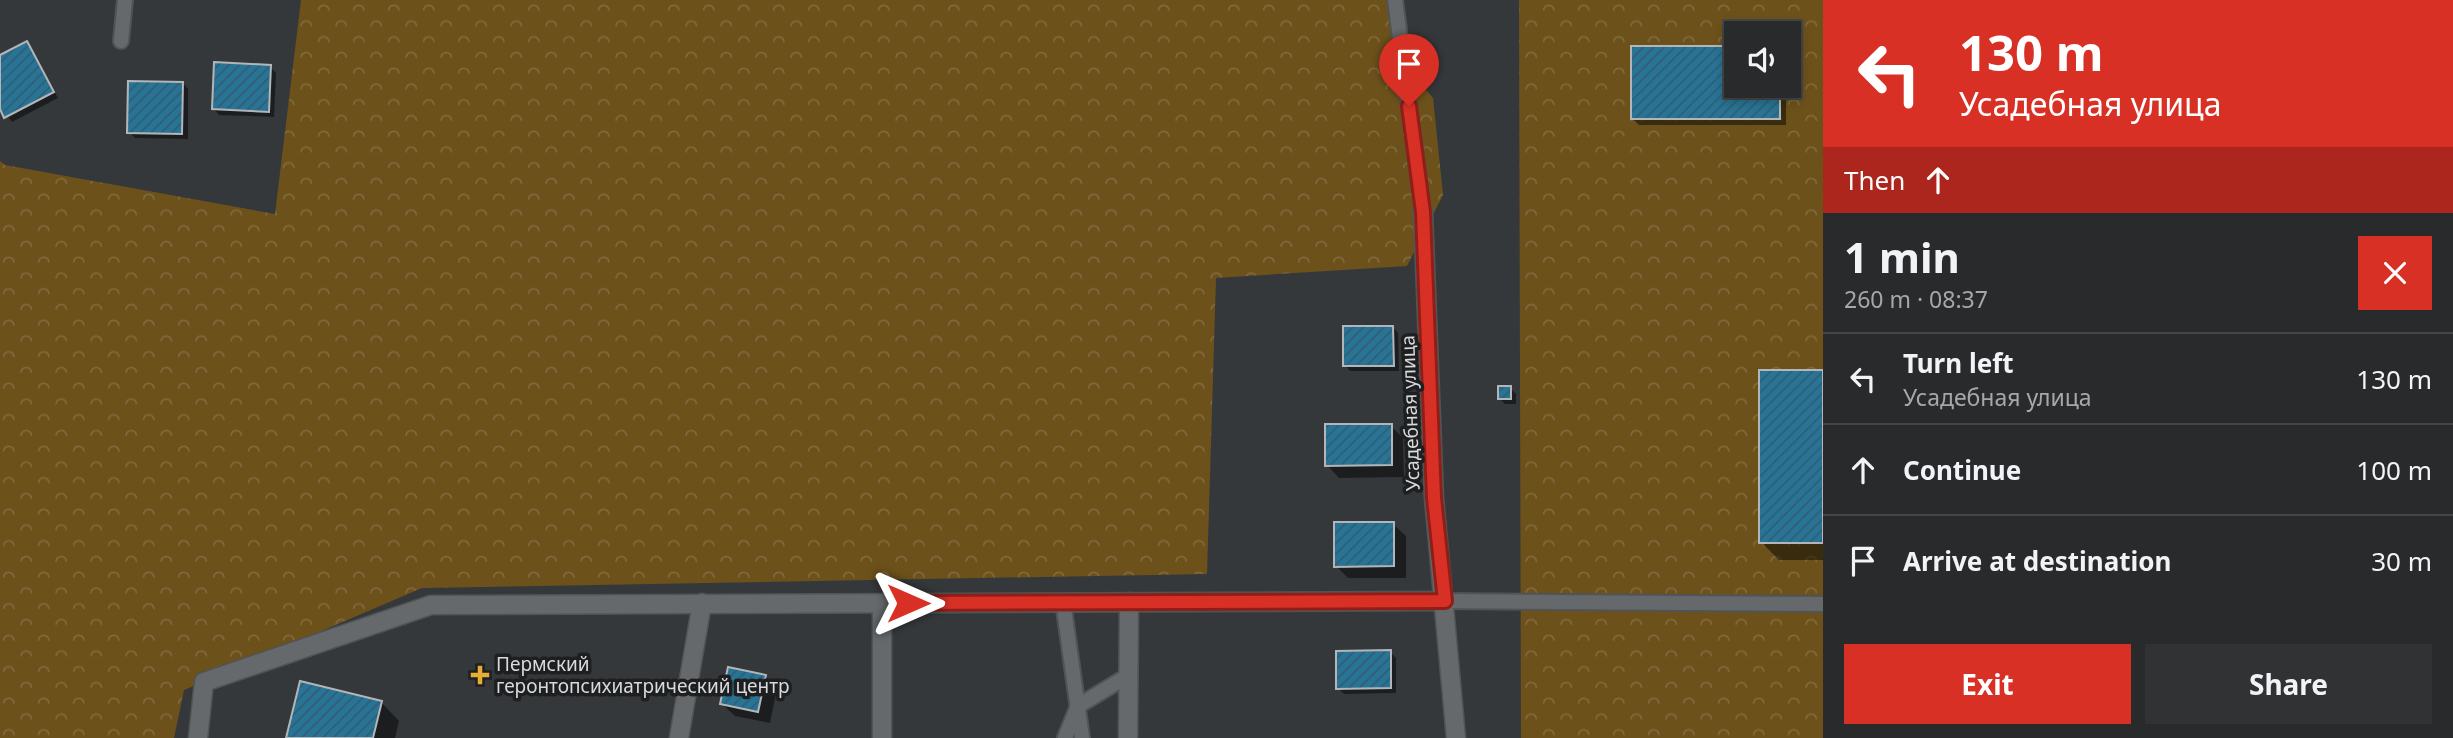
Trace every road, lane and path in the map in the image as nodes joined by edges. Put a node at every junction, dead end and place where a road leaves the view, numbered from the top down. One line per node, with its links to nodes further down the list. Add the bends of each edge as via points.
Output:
1 (125, 0): 3 (lane)
2 (1395, 0): 4 (lane)
3 (121, 41)
4 (1423, 212): 5 (street, Усадебная улица, via 1434,498)
5 (1445, 601): 7 (street); 10 (lane); 19 (street, Усадебная улица)
6 (1063, 602): 7 (street); 9 (street); 12 (lane)
7 (1129, 602): 11 (street)
8 (702, 603): 9 (street); 13 (street, via 431,606 204,682); 14 (street)
9 (883, 603): 15 (street)
10 (1823, 604)
11 (1129, 675): 12 (lane); 18 (street)
12 (1078, 706): 16 (lane); 17 (lane)
13 (198, 738)
14 (679, 738)
15 (882, 738)
16 (1065, 738)
17 (1082, 738)
18 (1128, 738)
19 (1456, 738)

